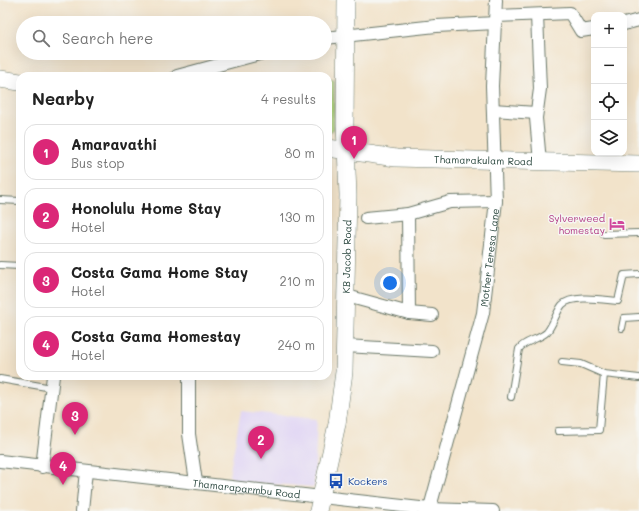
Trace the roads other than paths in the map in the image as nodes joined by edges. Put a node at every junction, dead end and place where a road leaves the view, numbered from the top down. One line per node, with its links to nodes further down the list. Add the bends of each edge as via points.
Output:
1 (346, 0): 8 (main road, KB Jacob Road)
2 (496, 0): 4 (street, Mother Teresa Lane)
3 (537, 15): 4 (street); 7 (street, via 570,13 581,31); 15 (street, via 540,76)
4 (496, 19): 8 (street); 14 (street, Mother Teresa Lane)
5 (639, 20): 6 (street)
6 (627, 23)
7 (591, 29)
8 (346, 35): 9 (street); 17 (main road, KB Jacob Road)
9 (332, 37)
10 (237, 60): 11 (street)
11 (192, 72)
12 (0, 79): 13 (main road)
13 (16, 81)
14 (493, 110): 15 (street); 18 (street, Mother Teresa Lane)
15 (536, 113): 19 (street)
16 (332, 149): 17 (main road, Thamarakulam Road)
17 (347, 152): 18 (main road, Thamarakulam Road, via 396,158); 31 (main road, KB Jacob Road)
18 (496, 162): 19 (main road, Thamarakulam Road); 23 (street, Mother Teresa Lane)
19 (540, 162): 20 (main road, Thamarakulam Road)
20 (639, 164)
21 (0, 200): 22 (lane)
22 (16, 201)
23 (496, 201): 24 (street, via 450,202); 53 (street, Mother Teresa Lane, via 483,313)
24 (408, 214): 25 (street); 32 (street)
25 (366, 218)
26 (639, 233): 27 (lane)
27 (604, 234)
28 (0, 265): 29 (lane)
29 (16, 266)
30 (639, 274): 45 (lane, via 624,275 618,301 571,299 563,304 547,331 522,345 519,350)
31 (347, 296): 32 (street); 36 (main road, KB Jacob Road)
32 (409, 313): 33 (street)
33 (432, 315)
34 (639, 317): 35 (lane, via 624,318)
35 (622, 328)
36 (345, 346): 37 (street); 51 (main road, KB Jacob Road, via 337,424)
37 (432, 351)
38 (562, 362): 39 (lane, via 581,364)
39 (604, 374): 40 (lane); 46 (lane, via 600,430)
40 (639, 378)
41 (0, 379): 44 (lane)
42 (53, 380): 44 (street)
43 (189, 380): 50 (street, via 189,434)
44 (52, 388): 48 (street)
45 (511, 397)
46 (558, 431)
47 (0, 462): 48 (street, Thamaraparmbu Road)
48 (42, 467): 49 (street, Thamaraparmbu Road)
49 (86, 471): 50 (street, Thamaraparmbu Road); 54 (street)
50 (196, 482): 51 (street, Thamaraparmbu Road)
51 (320, 504): 52 (street, Thamaraparmbu Road)
52 (361, 506): 53 (street, Thamaraparmbu Road)
53 (429, 510): 55 (street, Thamaraparmbu Road)
54 (82, 511)
55 (493, 511)

